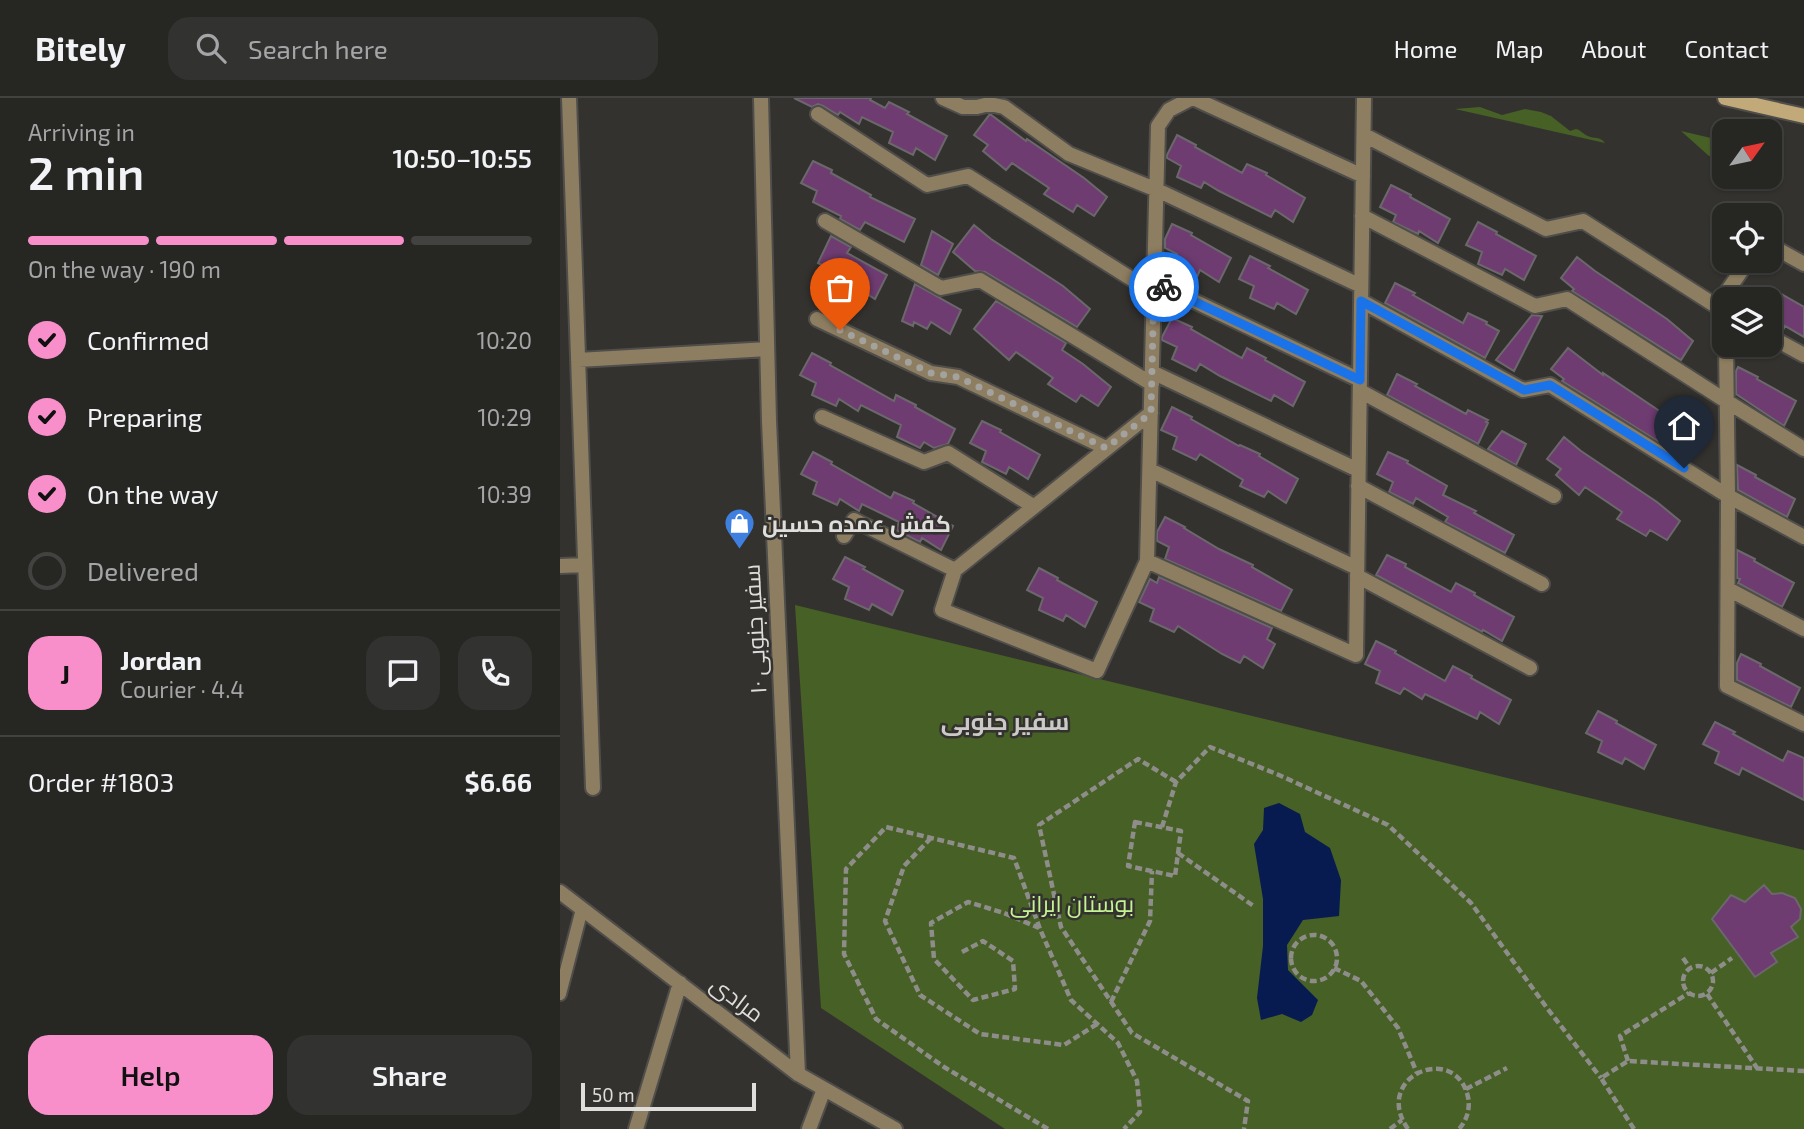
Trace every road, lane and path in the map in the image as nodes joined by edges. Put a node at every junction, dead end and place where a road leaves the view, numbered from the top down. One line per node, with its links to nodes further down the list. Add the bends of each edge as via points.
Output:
1 (569, 98): 10 (street)
2 (761, 98): 23 (street, سفیر جنوبی ۱۰)
3 (943, 98): 12 (street, via 963,107 1004,107 1069,154)
4 (1193, 98): 11 (street); 12 (street, via 1168,110 1158,126)
5 (1364, 98): 9 (street)
6 (1725, 98): 8 (main road)
7 (818, 114): 18 (street, via 927,185 968,176)
8 (1804, 116)
9 (1364, 135): 11 (street); 20 (street, via 1546,229 1583,221)
10 (566, 148): 26 (street)
11 (1363, 176): 13 (street)
12 (1157, 190): 17 (street); 18 (street)
13 (1363, 216): 17 (street); 29 (street, via 1535,306 1567,299)
14 (825, 221): 27 (street, via 941,288 979,280)
15 (1782, 252): 16 (street)
16 (1804, 264)
17 (1361, 286): 19 (street)
18 (1154, 288): 27 (street); 28 (street)
19 (1361, 301): 28 (street); 38 (street, via 1524,390 1550,385)
20 (1712, 303)
21 (817, 319): 32 (street, via 931,373 958,377)
22 (1782, 343): 24 (street)
23 (767, 349): 26 (street); 79 (street, سفیر جنوبی ۱۰)
24 (1804, 355)
25 (1726, 357): 29 (street)
26 (578, 360): 43 (street)
27 (1152, 378): 30 (street); 35 (street)
28 (1360, 386): 35 (street); 37 (street)
29 (1726, 401): 33 (street); 38 (street)
30 (1151, 413): 32 (street); 34 (street)
31 (822, 417): 39 (street, via 924,463 948,453)
32 (1106, 448): 39 (street)
33 (1804, 449)
34 (1150, 470): 42 (street); 46 (street)
35 (1358, 470): 36 (street)
36 (1358, 486): 46 (street); 47 (street)
37 (1554, 496)
38 (1728, 496): 41 (street); 48 (street)
39 (1033, 506): 45 (street)
40 (845, 536): 45 (street, via 854,520)
41 (1804, 537)
42 (1147, 561): 45 (street, via 1097,671 942,610); 46 (street, via 1356,655)
43 (585, 565): 44 (street); 53 (street)
44 (560, 566)
45 (954, 570)
46 (1357, 572): 50 (street)
47 (1542, 584)
48 (1728, 589): 49 (street); 51 (street, via 1727,687)
49 (1804, 629)
50 (1530, 668)
51 (1804, 724)
52 (1176, 782): 54 (path); 72 (path, via 1138,759 1039,825 1061,927); 80 (path, via 1210,747 1388,825 1471,903)
53 (593, 789)
54 (1162, 827): 56 (path, via 1181,831); 57 (path, via 1135,822 1128,866)
55 (931, 838): 61 (path, via 1014,858); 73 (path, via 904,866 885,922 920,995 980,1034 1064,1045); 87 (path, via 886,827 846,869 844,954 876,1019 944,1067)
56 (1178, 853): 57 (path, via 1175,876); 59 (path)
57 (1152, 871): 72 (path, via 1150,921)
58 (560, 892): 60 (street, مرادی)
59 (1255, 907)
60 (582, 909): 68 (street, مرادی); 70 (lane)
61 (1040, 929): 62 (path, via 968,902 931,923 934,959 972,1000 1015,989 1013,961 983,941); 73 (path, via 1071,1000)
62 (962, 952)
63 (1683, 958): 66 (path)
64 (1732, 958): 67 (path)
65 (1335, 968): 65 (path, via 1333,945 1321,936 1306,936 1294,946 1291,960 1303,978 1324,978); 78 (path, via 1361,981 1398,1028)
66 (1690, 968): 67 (path, via 1705,967); 69 (path, via 1683,981)
67 (1711, 973): 71 (path)
68 (680, 983): 79 (street, مرادی); 84 (street)
69 (1689, 993): 71 (path); 74 (path, via 1620,1036)
70 (560, 994)
71 (1707, 994): 76 (path)
72 (1111, 1002): 89 (path, via 1132,1033 1248,1101)
73 (1097, 1024): 88 (path, via 1118,1043 1137,1081 1140,1112)
74 (1628, 1060): 76 (path); 80 (path)
75 (1507, 1068): 82 (path)
76 (1757, 1069): 77 (path)
77 (1804, 1072)
78 (1417, 1073): 82 (path, via 1440,1069); 83 (path, via 1398,1099)
79 (798, 1074): 81 (street, مرادی)
80 (1601, 1078): 93 (path)
81 (824, 1089): 85 (street); 86 (street, مرادی)
82 (1466, 1089): 92 (path, via 1469,1112)
83 (1402, 1120): 90 (path); 91 (path)
84 (636, 1129)
85 (808, 1129)
86 (894, 1129)
87 (1048, 1129)
88 (1124, 1129)
89 (1244, 1129)
90 (1390, 1129)
91 (1408, 1129)
92 (1459, 1129)
93 (1634, 1129)

